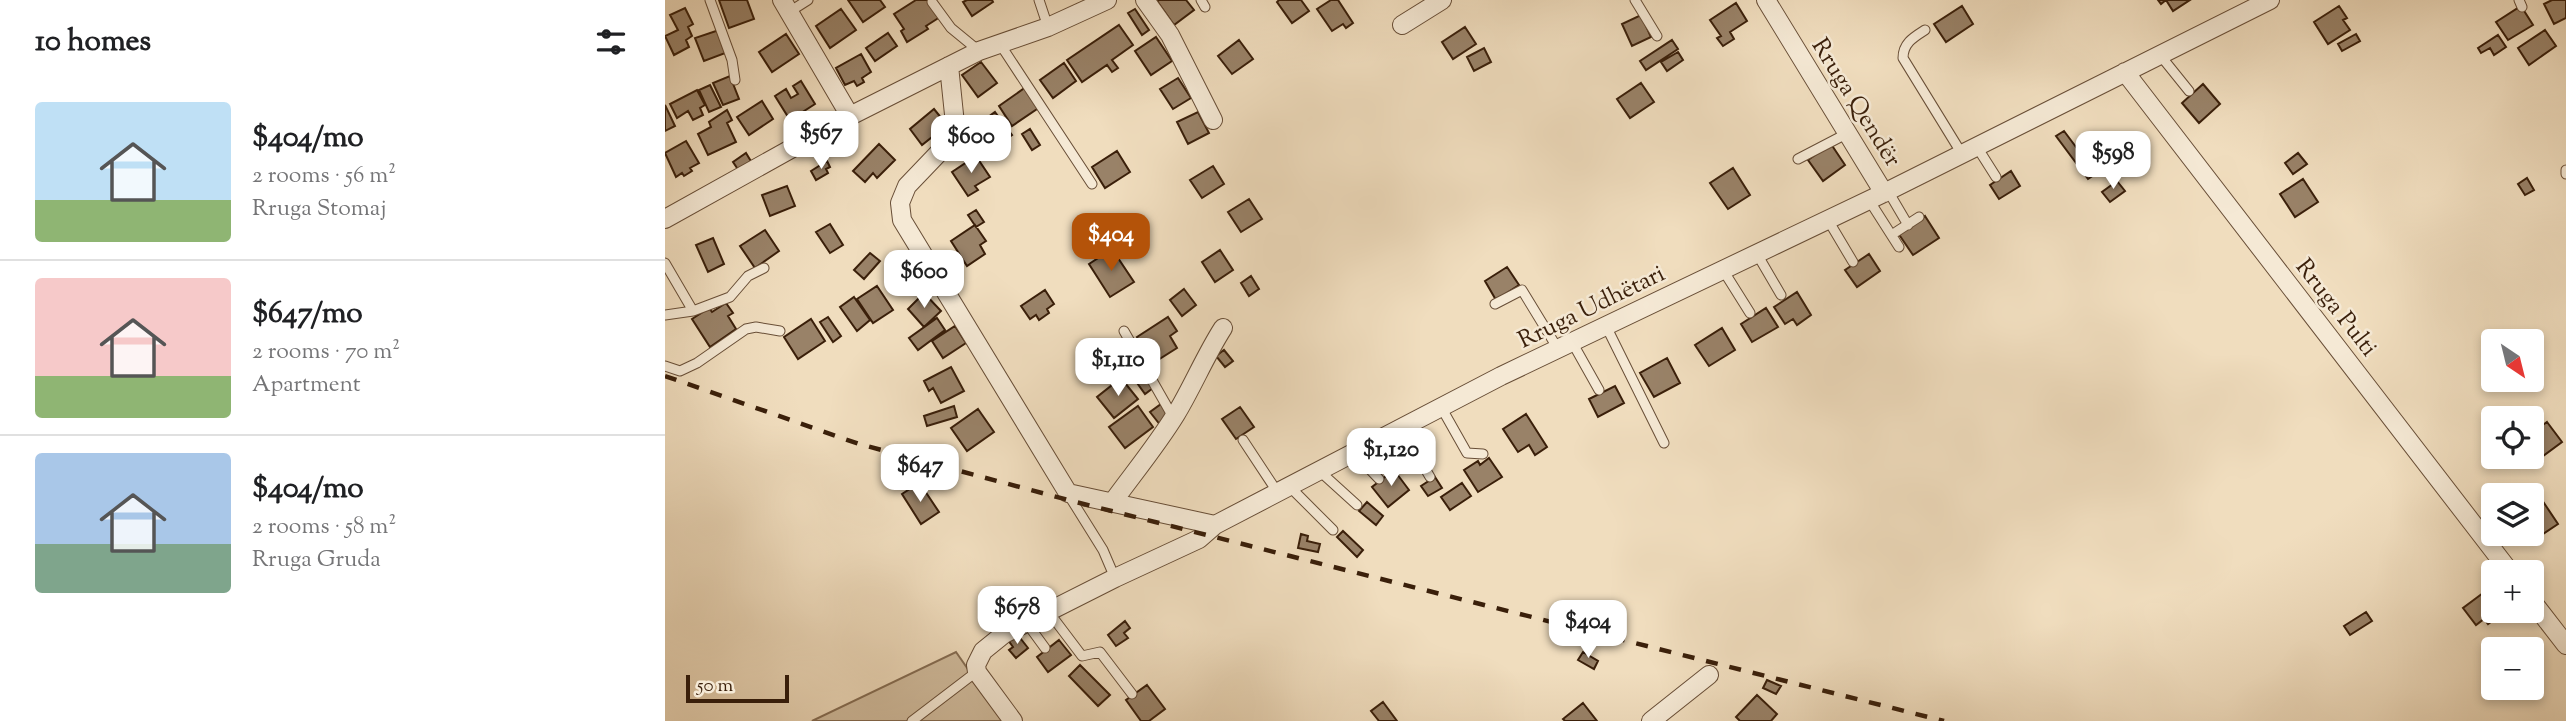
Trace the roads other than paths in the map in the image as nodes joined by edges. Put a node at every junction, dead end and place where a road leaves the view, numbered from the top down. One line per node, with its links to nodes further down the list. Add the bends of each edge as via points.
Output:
1 (710, 0): 22 (lane)
2 (808, 0): 12 (lane)
3 (1039, 0): 14 (lane)
4 (1107, 0): 14 (street)
5 (1145, 0): 25 (street, via 1170,35)
6 (1442, 0): 13 (street)
7 (1635, 0): 16 (lane)
8 (1766, 0): 26 (street, Rruga Qendër)
9 (2270, 0): 11 (street, Rruga Udhëtari)
10 (932, 2): 18 (lane, via 951,28)
11 (2247, 5): 19 (street, Rruga Udhëtari)
12 (785, 6): 24 (street)
13 (1402, 25)
14 (1048, 27): 17 (street)
15 (1925, 30): 27 (lane, via 1907,44 1903,58)
16 (1657, 36)
17 (1000, 44): 18 (street); 30 (lane)
18 (979, 51): 20 (street)
19 (2160, 55): 21 (street, Rruga Udhëtari); 23 (lane)
20 (949, 66): 24 (street); 66 (street, via 955,124 951,140 908,186 900,203 902,220)
21 (2125, 72): 27 (street, Rruga Udhëtari); 71 (street, Rruga Pulti)
22 (735, 80)
23 (2189, 91)
24 (850, 116): 33 (street)
25 (1213, 120)
26 (1848, 133): 28 (lane); 31 (street, Rruga Qendër)
27 (1970, 150): 29 (lane); 31 (street, Rruga Udhëtari)
28 (1798, 159)
29 (1996, 177)
30 (1092, 184)
31 (1880, 195): 34 (street, Rruga Udhëtari); 35 (lane); 37 (lane)
32 (1919, 217): 35 (lane)
33 (665, 219)
34 (1828, 220): 38 (street, Rruga Udhëtari); 40 (lane)
35 (1908, 225): 36 (lane)
36 (1896, 232)
37 (1899, 247)
38 (1757, 254): 42 (street, Rruga Udhëtari); 43 (lane)
39 (665, 262): 45 (lane)
40 (1853, 262)
41 (764, 268): 45 (lane, via 748,276 730,297)
42 (1723, 270): 46 (lane); 48 (street, Rruga Udhëtari)
43 (1781, 295)
44 (1495, 304): 52 (lane, via 1522,290)
45 (693, 311): 47 (lane)
46 (1750, 313)
47 (665, 315)
48 (1606, 326): 52 (street, Rruga Udhëtari); 59 (lane)
49 (1223, 328): 56 (street)
50 (780, 331): 53 (lane, via 746,329 680,371)
51 (1124, 331): 56 (lane)
52 (1565, 345): 54 (lane); 55 (street, Rruga Udhëtari)
53 (665, 366)
54 (1599, 390)
55 (1441, 407): 57 (street, Rruga Udhëtari); 61 (lane, via 1467,453)
56 (1173, 418): 67 (street)
57 (1401, 428): 60 (street, Rruga Udhëtari); 63 (lane)
58 (1243, 440): 65 (lane)
59 (1664, 443)
60 (1354, 453): 62 (street, Rruga Udhëtari); 64 (lane)
61 (1483, 454)
62 (1322, 470): 65 (street, Rruga Udhëtari); 68 (lane)
63 (1430, 477)
64 (1379, 479)
65 (1285, 489): 69 (street, Rruga Udhëtari); 70 (lane, via 1296,493)
66 (1067, 493): 67 (street); 72 (lane)
67 (1112, 503): 69 (street)
68 (1357, 505)
69 (1215, 525): 72 (street, Rruga Udhëtari, via 1199,539)
70 (1333, 530)
71 (2501, 560)
72 (1115, 578): 73 (street, Rruga Udhëtari)
73 (1048, 611): 75 (street, Rruga Udhëtari); 80 (lane, via 1082,656 1100,652)
74 (2544, 617): 76 (street)
75 (1026, 622): 77 (lane); 78 (street, Rruga Udhëtari, via 983,650)
76 (2566, 645)
77 (1045, 648)
78 (974, 674): 81 (lane); 82 (street)
79 (1709, 675): 83 (street)
80 (1132, 694)
81 (912, 721)
82 (1013, 721)
83 (1651, 721)

